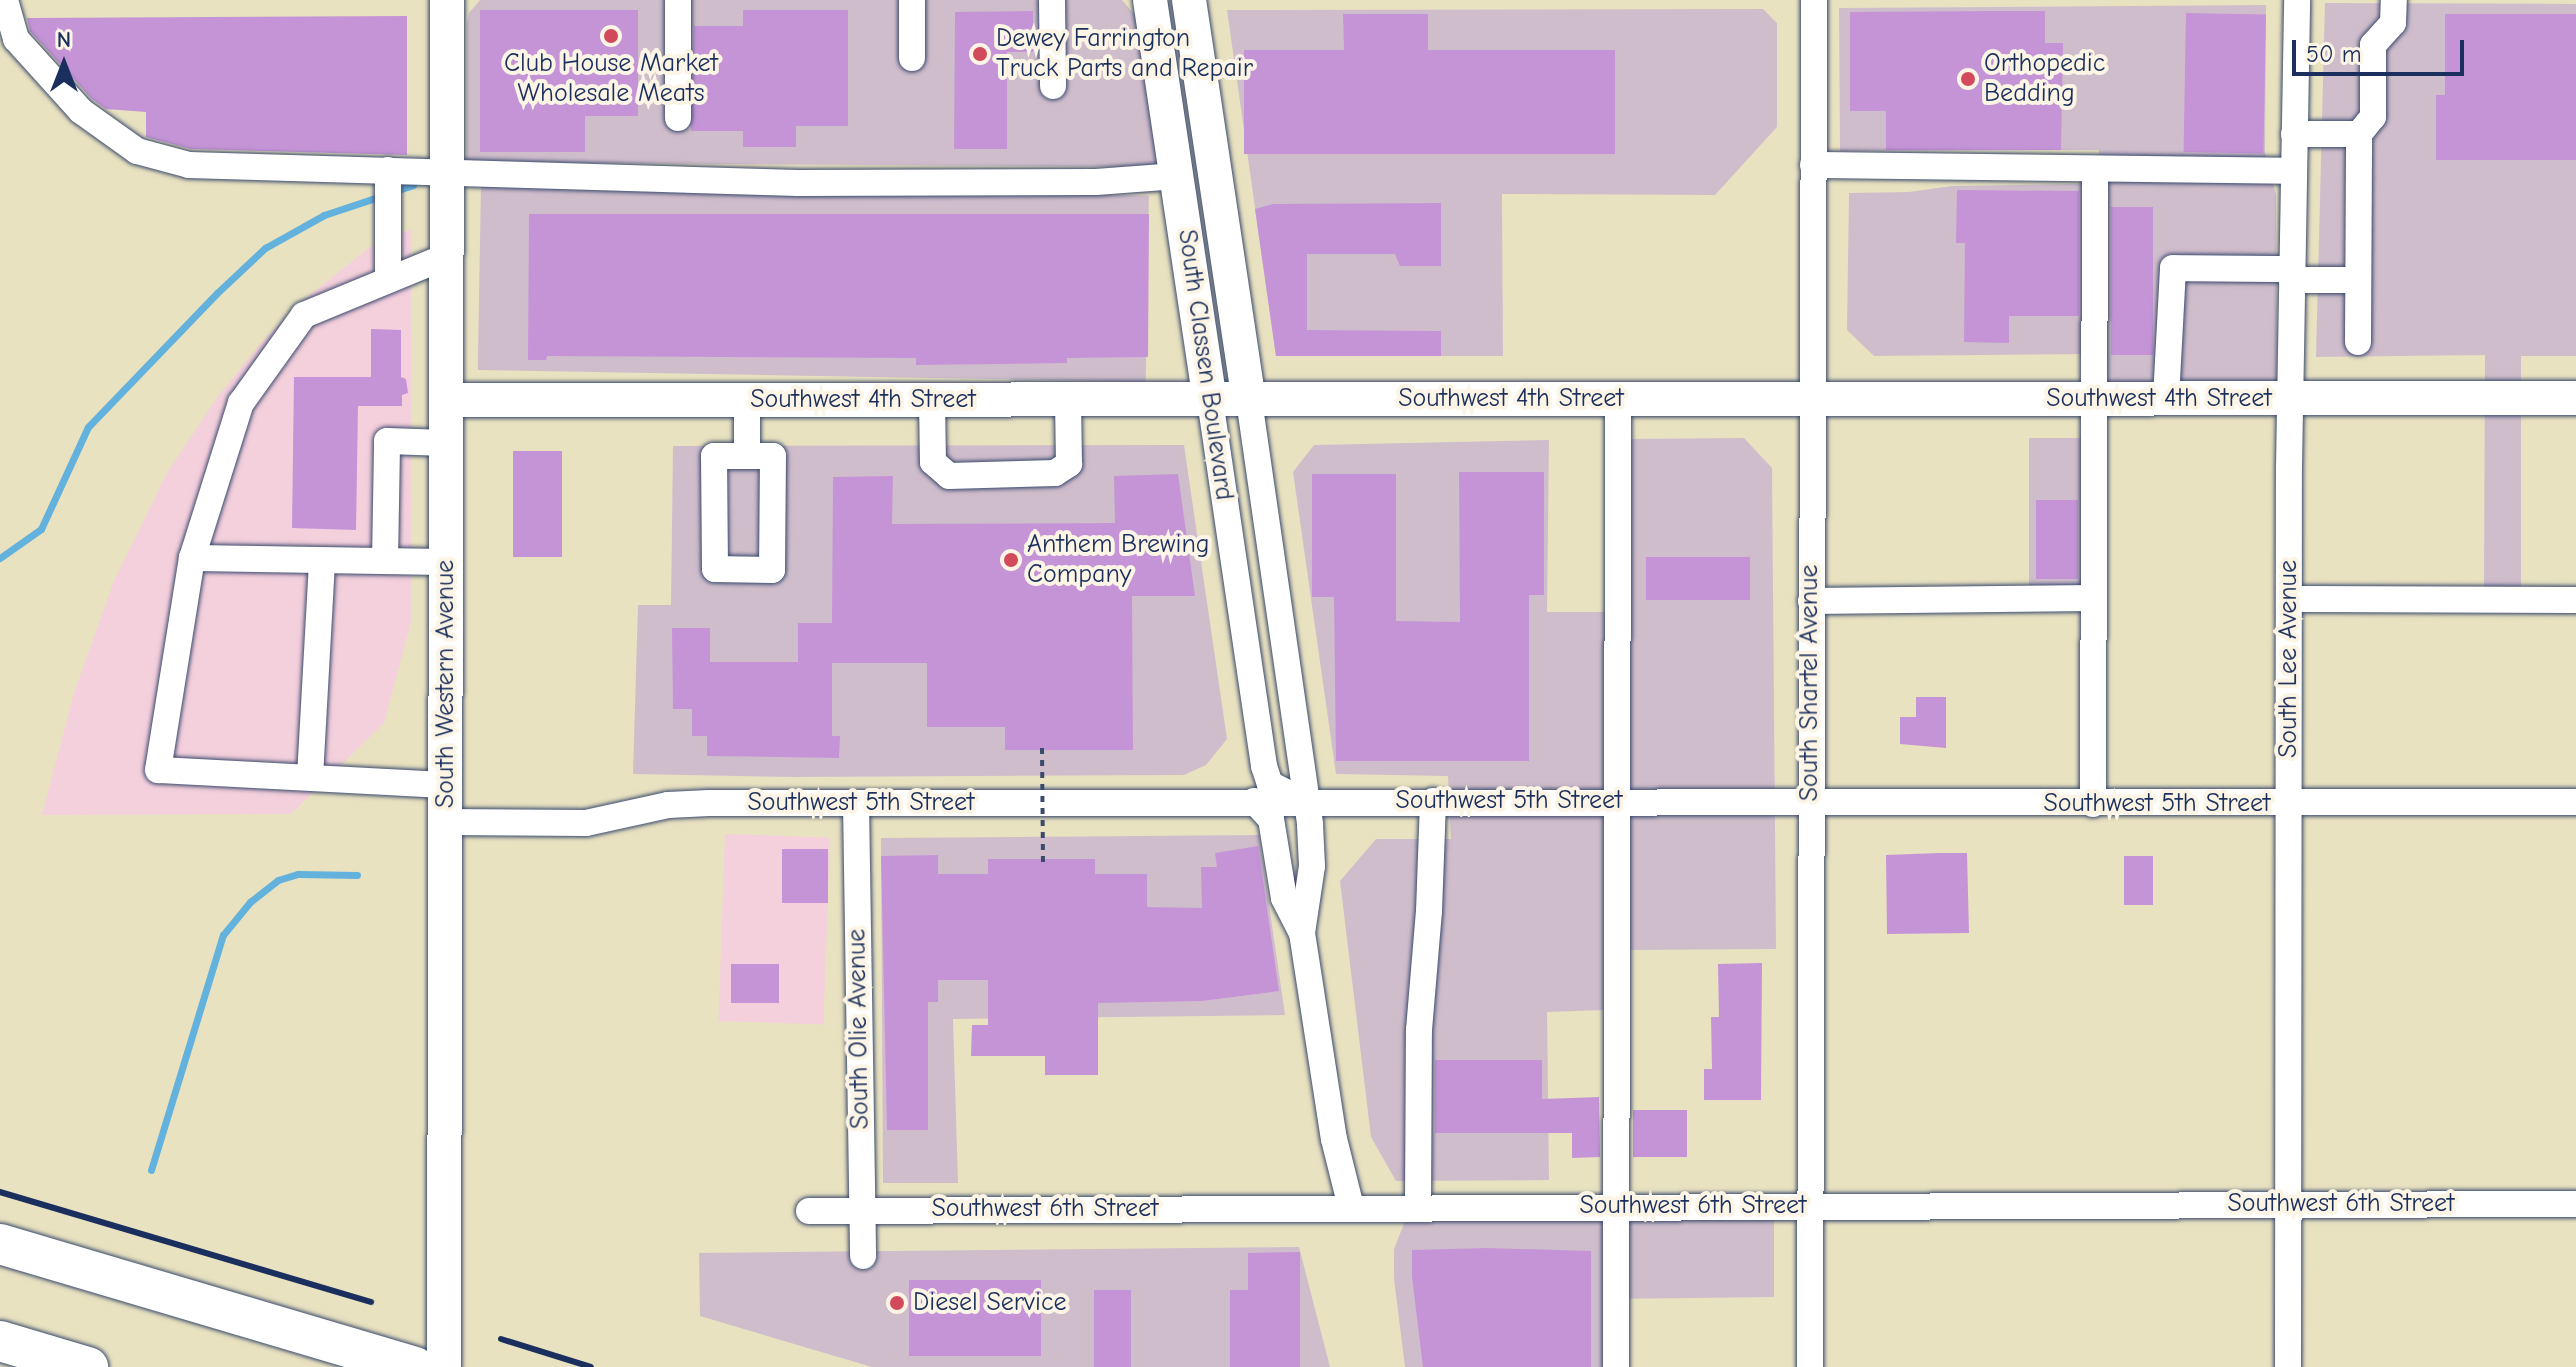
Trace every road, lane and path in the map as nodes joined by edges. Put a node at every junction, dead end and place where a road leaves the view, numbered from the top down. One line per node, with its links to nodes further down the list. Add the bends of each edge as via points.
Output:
1 (5, 0): 18 (street, via 16,39 53,80 93,121 148,155 197,166)
2 (447, 0): 19 (main road, South Western Avenue)
3 (678, 0): 13 (street)
4 (912, 0): 11 (street)
5 (1052, 0): 12 (street)
6 (1150, 0): 21 (main road, South Classen Boulevard)
7 (1189, 0): 37 (main road, South Classen Boulevard)
8 (1814, 0): 16 (street, South Shartel Avenue)
9 (2297, 0): 14 (street, South Lee Avenue)
10 (2394, 0): 15 (street, via 2393,23 2373,45 2373,117)
11 (912, 58)
12 (1053, 86)
13 (678, 118)
14 (2294, 134): 15 (street); 20 (street, South Lee Avenue)
15 (2359, 134): 25 (street)
16 (1813, 165): 17 (street); 38 (street, South Shartel Avenue)
17 (2095, 169): 20 (street); 27 (street)
18 (388, 170): 19 (street); 24 (street)
19 (447, 171): 21 (street, via 814,183 1096,182); 22 (main road, South Western Avenue)
20 (2294, 171): 23 (street, South Lee Avenue)
21 (1177, 176): 36 (main road, South Classen Boulevard)
22 (447, 256): 24 (street); 32 (main road, South Western Avenue)
23 (2292, 274): 25 (street); 28 (street, via 2173,268); 29 (street, South Lee Avenue)
24 (388, 280): 41 (street, via 304,315 241,403)
25 (2358, 280): 26 (street)
26 (2358, 342)
27 (2095, 398): 28 (main road, Southwest 4th Street); 38 (main road, Southwest 4th Street); 45 (street)
28 (2166, 398): 29 (main road, Southwest 4th Street)
29 (2290, 398): 30 (main road, Southwest 4th Street); 46 (street, South Lee Avenue)
30 (2576, 398)
31 (1618, 399): 37 (main road, Southwest 4th Street); 38 (main road, Southwest 4th Street); 52 (street)
32 (447, 400): 33 (main road, Southwest 4th Street); 39 (main road, South Western Avenue)
33 (747, 400): 34 (main road, Southwest 4th Street); 40 (street)
34 (932, 400): 35 (main road, Southwest 4th Street); 35 (street, via 933,462 949,476 1055,473 1069,464)
35 (1068, 400): 36 (main road, Southwest 4th Street)
36 (1210, 400): 37 (main road, Southwest 4th Street); 54 (street, South Classen Boulevard, via 1264,766 1270,784)
37 (1249, 400): 54 (street, South Classen Boulevard)
38 (1814, 401): 48 (street, South Shartel Avenue)
39 (446, 443): 43 (street, via 387,441); 44 (main road, South Western Avenue)
40 (747, 456): 40 (street, via 773,456 772,570 715,569 714,456)
41 (192, 558): 42 (street); 50 (street, via 158,770)
42 (322, 561): 43 (street); 50 (street)
43 (385, 561): 44 (street)
44 (446, 562): 51 (main road, South Western Avenue)
45 (2094, 598): 48 (street); 60 (street)
46 (2290, 599): 47 (street); 59 (street, South Lee Avenue)
47 (2576, 600)
48 (1811, 601): 56 (street, South Shartel Avenue)
49 (1042, 748): 62 (path, bridge)
50 (310, 777): 51 (street)
51 (445, 785): 61 (main road, South Western Avenue)
52 (1614, 800): 55 (street, Southwest 5th Street); 56 (street, Southwest 5th Street); 67 (street)
53 (1254, 801): 54 (street, Southwest 5th Street); 58 (street, Southwest 5th Street); 63 (street, South Classen Boulevard, via 1271,819 1284,898)
54 (1307, 801): 55 (street, Southwest 5th Street); 63 (street, South Classen Boulevard, via 1312,853)
55 (1433, 801): 69 (street, via 1419,1030)
56 (1810, 802): 60 (street, Southwest 5th Street); 65 (street, South Shartel Avenue)
57 (2576, 802): 59 (street, Southwest 5th Street)
58 (856, 803): 61 (street, Southwest 5th Street, via 668,805 557,825); 71 (street, South Olie Avenue)
59 (2289, 803): 60 (street, Southwest 5th Street); 66 (street, South Lee Avenue)
60 (2093, 804)
61 (445, 822): 77 (main road, South Western Avenue)
62 (1043, 867)
63 (1302, 933): 68 (street, South Classen Boulevard, via 1334,1139)
64 (2576, 1204): 66 (street, Southwest 6th Street)
65 (1810, 1205): 66 (street, Southwest 6th Street); 67 (street, Southwest 6th Street); 79 (street, South Shartel Avenue)
66 (2289, 1205): 80 (street, South Lee Avenue)
67 (1615, 1206): 69 (street, Southwest 6th Street); 78 (street)
68 (1351, 1207): 69 (street, Southwest 6th Street); 71 (street, Southwest 6th Street)
69 (1418, 1207)
70 (809, 1211): 71 (street, Southwest 6th Street)
71 (861, 1211): 73 (street, South Olie Avenue)
72 (0, 1244): 76 (highway)
73 (863, 1256)
74 (0, 1341): 75 (highway)
75 (88, 1367)
76 (415, 1367)
77 (444, 1367)
78 (1616, 1367)
79 (1810, 1367)
80 (2288, 1367)

